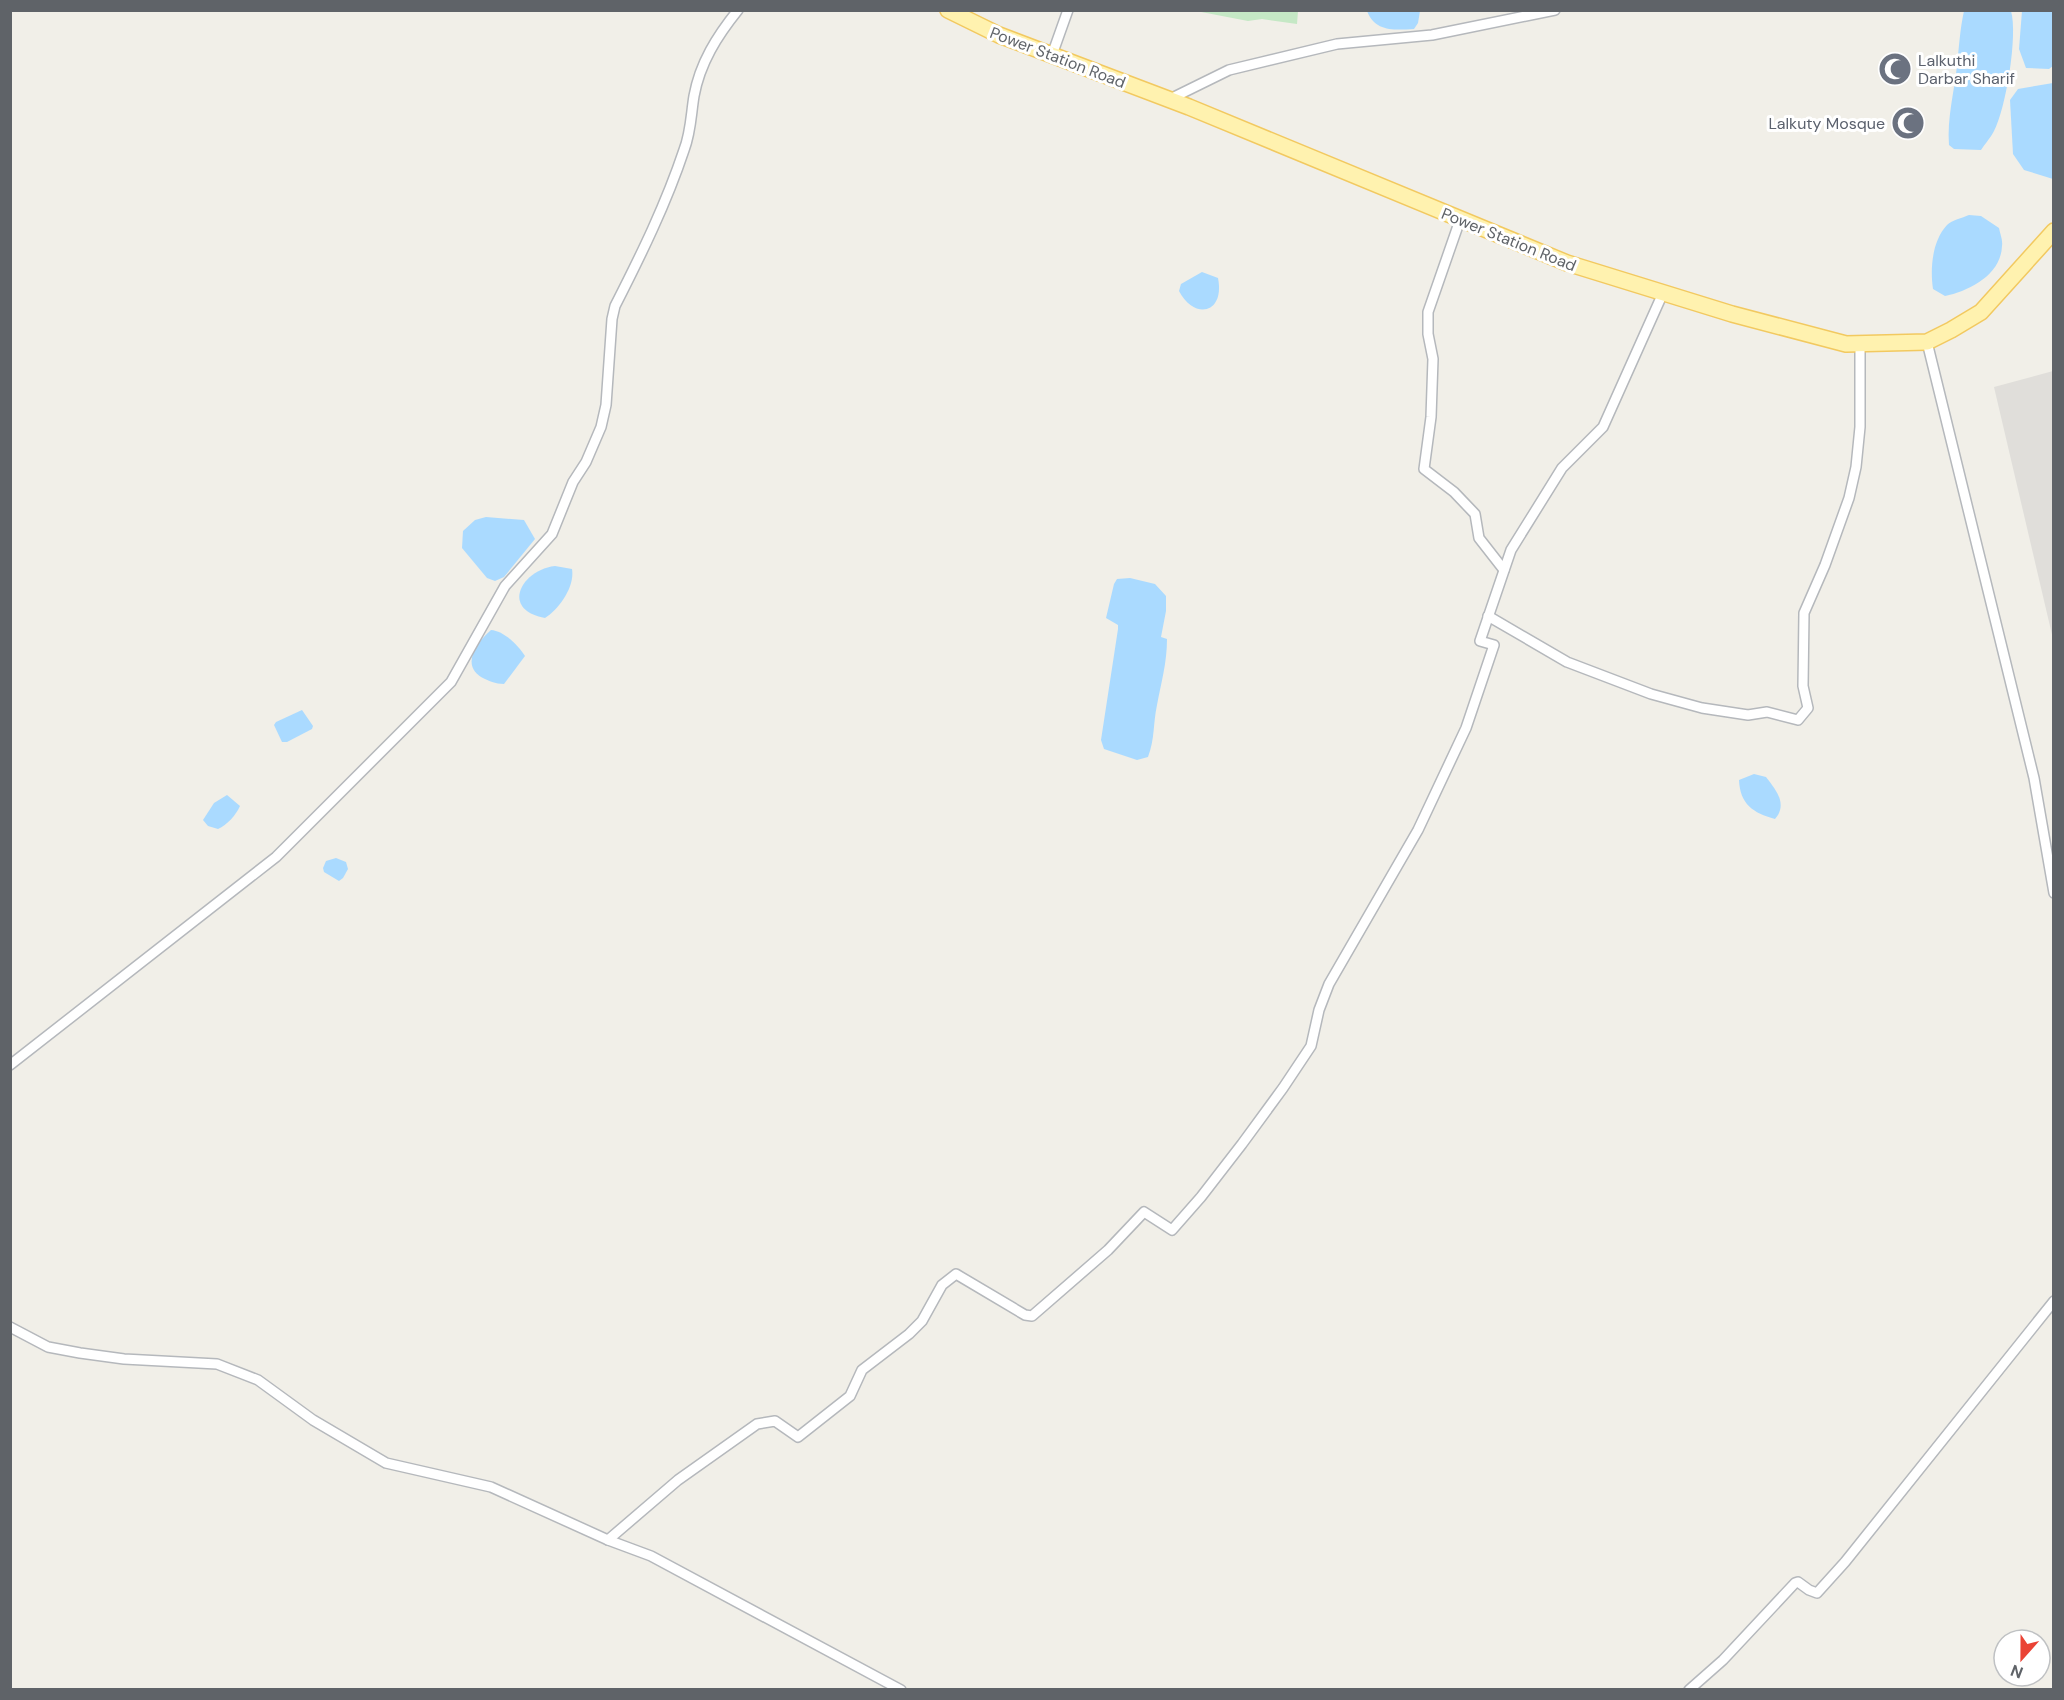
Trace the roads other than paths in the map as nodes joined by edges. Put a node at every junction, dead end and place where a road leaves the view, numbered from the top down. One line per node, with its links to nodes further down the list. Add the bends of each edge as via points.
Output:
1 (738, 10): 15 (street, via 710,50 674,181 615,306 601,427 552,534 505,586 451,682 276,857)
2 (948, 10): 5 (main road, Power Station Road)
3 (1068, 10): 5 (street)
4 (1555, 10): 6 (street, via 1432,35 1337,44 1229,70)
5 (1052, 55): 6 (main road, Power Station Road)
6 (1168, 99): 7 (main road, Power Station Road)
7 (1460, 220): 9 (main road, Power Station Road, via 1567,263); 12 (street, via 1428,312 1433,359 1424,469 1475,514 1479,538)
8 (2054, 231): 10 (main road, Power Station Road, via 1982,312)
9 (1663, 293): 11 (main road, Power Station Road, via 1846,344); 12 (street, via 1603,427 1562,468 1511,550)
10 (1927, 342): 11 (main road, Power Station Road); 14 (street, via 2034,778)
11 (1860, 343): 13 (street, via 1856,467 1849,498 1804,613 1803,686 1808,708 1797,720 1767,712 1748,716 1702,708 1651,694 1567,662)
12 (1504, 570): 13 (street)
13 (1488, 616): 18 (street, via 1480,641 1494,645 1466,728 1418,830 1329,984 1311,1046 1242,1144 1172,1230 1144,1212 1108,1250 1032,1316 956,1274 942,1285 922,1321 862,1370 850,1396 798,1437 775,1421 757,1424 678,1480)
14 (2054, 893)
15 (10, 1065)
16 (2054, 1301): 20 (street, via 1817,1593 1795,1582 1723,1660)
17 (10, 1327): 18 (street, via 48,1347 80,1353 217,1364 258,1380 313,1420 386,1463 490,1487)
18 (608, 1540): 19 (street, via 651,1556)
19 (901, 1689)
20 (1689, 1689)

